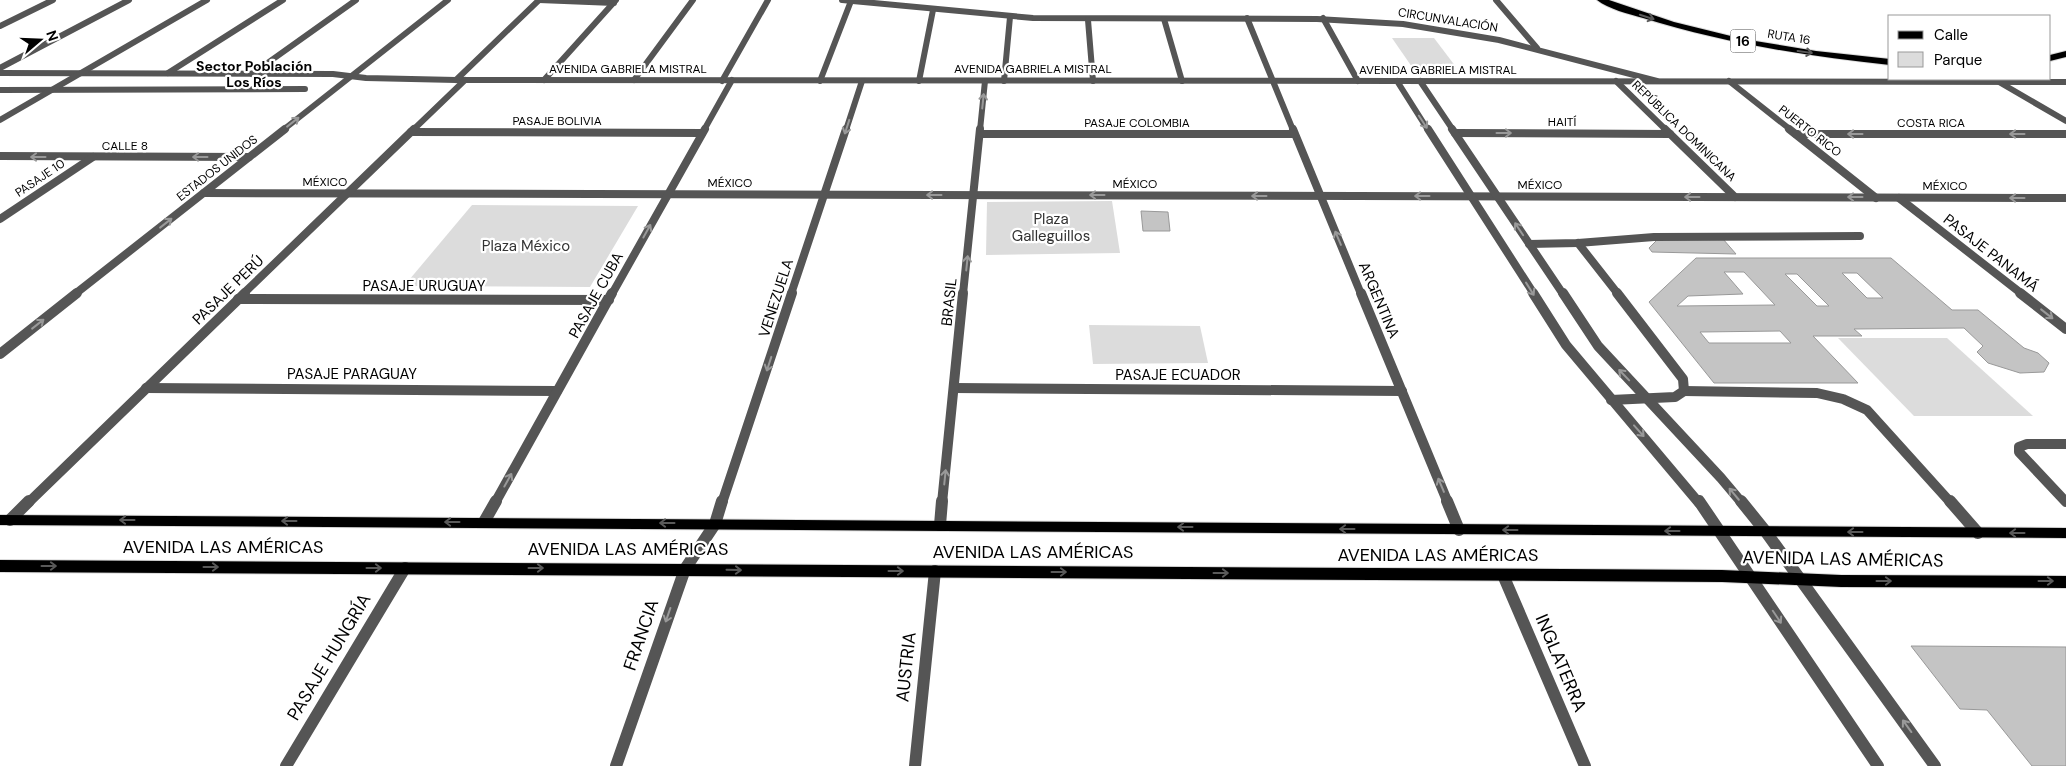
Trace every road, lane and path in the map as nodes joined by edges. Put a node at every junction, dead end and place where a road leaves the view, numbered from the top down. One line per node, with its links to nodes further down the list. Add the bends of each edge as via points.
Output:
1 (53, 0): 21 (street)
2 (129, 0): 26 (street)
3 (207, 0): 28 (street)
4 (283, 0): 29 (street)
5 (356, 0): 30 (street)
6 (448, 0): 31 (street, ESTADOS UNIDOS)
7 (539, 0): 13 (street); 32 (street, PASAJE PERÚ)
8 (693, 0): 34 (street)
9 (768, 0): 35 (street, PASAJE CUBA)
10 (842, 0): 14 (street, CIRCUNVALACIÓN)
11 (1496, 0): 22 (street)
12 (1601, 0): 25 (highway, RUTA 16 / 16, one-way to 25, via 1660,21 1740,41)
13 (615, 1): 33 (street)
14 (851, 1): 15 (street, CIRCUNVALACIÓN); 36 (street)
15 (933, 10): 16 (street, CIRCUNVALACIÓN); 38 (street)
16 (1010, 17): 20 (street, CIRCUNVALACIÓN); 40 (street)
17 (1247, 18): 18 (street, CIRCUNVALACIÓN); 19 (street, CIRCUNVALACIÓN); 43 (street, ARGENTINA)
18 (1323, 18): 22 (street, CIRCUNVALACIÓN, via 1433,27); 44 (street)
19 (1164, 19): 20 (street, CIRCUNVALACIÓN); 42 (street)
20 (1088, 20): 41 (street)
21 (0, 26)
22 (1537, 48): 48 (street, CIRCUNVALACIÓN)
23 (2066, 54): 24 (highway)
24 (2051, 58)
25 (1888, 62)
26 (0, 68)
27 (0, 74): 28 (street, AVENIDA GABRIELA MISTRAL)
28 (80, 74): 29 (street, AVENIDA GABRIELA MISTRAL); 53 (street)
29 (167, 74): 30 (street, AVENIDA GABRIELA MISTRAL)
30 (252, 74): 31 (street, AVENIDA GABRIELA MISTRAL)
31 (352, 77): 32 (street, AVENIDA GABRIELA MISTRAL); 67 (street, ESTADOS UNIDOS, one-way to 31)
32 (460, 80): 33 (street, AVENIDA GABRIELA MISTRAL); 57 (street, PASAJE PERÚ)
33 (544, 80): 34 (street, AVENIDA GABRIELA MISTRAL)
34 (634, 80): 35 (street, AVENIDA GABRIELA MISTRAL)
35 (727, 80): 36 (street, AVENIDA GABRIELA MISTRAL); 58 (street, PASAJE CUBA)
36 (820, 80): 37 (street, AVENIDA GABRIELA MISTRAL)
37 (862, 80): 38 (street, AVENIDA GABRIELA MISTRAL); 71 (street, VENEZUELA, one-way to 71)
38 (919, 81): 39 (street, AVENIDA GABRIELA MISTRAL)
39 (985, 81): 40 (street, AVENIDA GABRIELA MISTRAL); 60 (street, BRASIL, one-way to 39)
40 (1004, 81): 41 (street, AVENIDA GABRIELA MISTRAL)
41 (1093, 81): 42 (street, AVENIDA GABRIELA MISTRAL)
42 (1182, 81): 43 (street, AVENIDA GABRIELA MISTRAL)
43 (1272, 81): 44 (street, AVENIDA GABRIELA MISTRAL); 61 (street, ARGENTINA)
44 (1358, 81): 45 (street, AVENIDA GABRIELA MISTRAL)
45 (1397, 81): 46 (street, AVENIDA GABRIELA MISTRAL); 74 (street, one-way to 74)
46 (1420, 81): 47 (street, AVENIDA GABRIELA MISTRAL); 59 (street)
47 (1616, 81): 48 (street, AVENIDA GABRIELA MISTRAL); 62 (street, REPÚBLICA DOMINICANA)
48 (1656, 81): 49 (street, AVENIDA GABRIELA MISTRAL)
49 (1729, 81): 50 (street, AVENIDA GABRIELA MISTRAL); 63 (street, PUERTO RICO)
50 (1998, 82): 51 (street, AVENIDA GABRIELA MISTRAL); 56 (street)
51 (2066, 82)
52 (0, 90): 53 (street)
53 (52, 90): 54 (street); 55 (street)
54 (305, 90)
55 (0, 120)
56 (2066, 121)
57 (411, 132): 58 (street, PASAJE BOLIVIA); 69 (street, PASAJE PERÚ)
58 (702, 133): 70 (street, PASAJE CUBA)
59 (1455, 133): 62 (street, HAITÍ, one-way to 62); 75 (street)
60 (980, 134): 61 (street, PASAJE COLOMBIA); 72 (street, BRASIL)
61 (1294, 134): 73 (street, ARGENTINA)
62 (1670, 134): 76 (street, REPÚBLICA DOMINICANA)
63 (1796, 134): 64 (street, COSTA RICA, one-way to 63); 77 (street, PUERTO RICO)
64 (2066, 134)
65 (0, 156): 66 (street, CALLE 8, one-way to 65)
66 (93, 157): 67 (street, CALLE 8, one-way to 66); 82 (street, PASAJE 10)
67 (249, 157): 68 (street, ESTADOS UNIDOS)
68 (204, 193): 69 (street, MÉXICO); 89 (street, ESTADOS UNIDOS, one-way to 68)
69 (348, 193): 70 (street, MÉXICO); 86 (street, PASAJE PERÚ)
70 (668, 194): 71 (street, MÉXICO); 87 (street, PASAJE CUBA, one-way to 70)
71 (824, 195): 72 (street, MÉXICO, one-way to 71); 101 (street, VENEZUELA, one-way to 101)
72 (974, 195): 73 (street, MÉXICO, one-way to 72); 91 (street, BRASIL, one-way to 72)
73 (1320, 196): 74 (street, MÉXICO, one-way to 73); 93 (street, ARGENTINA, one-way to 73)
74 (1470, 196): 75 (street, MÉXICO); 96 (street, one-way to 96, via 1566,345)
75 (1497, 196): 76 (street, MÉXICO, one-way to 75); 85 (street, one-way to 75)
76 (1735, 197): 77 (street, MÉXICO, one-way to 76)
77 (1876, 198): 78 (street, MÉXICO)
78 (1899, 198): 79 (street, MÉXICO, one-way to 78); 88 (street, PASAJE PANAMÁ, one-way to 88)
79 (2052, 198): 80 (street, MÉXICO); 81 (street)
80 (2066, 198)
81 (2066, 207)
82 (0, 219)
83 (1860, 236): 84 (street, via 1654,237)
84 (1578, 243): 85 (street); 94 (street, via 1682,379)
85 (1529, 244): 95 (street, one-way to 85, via 1598,346)
86 (238, 299): 87 (street, PASAJE URUGUAY); 90 (street, PASAJE PERÚ)
87 (609, 300): 92 (street, PASAJE CUBA)
88 (2066, 329)
89 (0, 354)
90 (146, 388): 92 (street, PASAJE PARAGUAY); 99 (street, PASAJE PERÚ)
91 (954, 388): 93 (street, PASAJE ECUADOR); 102 (street, BRASIL, one-way to 91)
92 (557, 391): 100 (street, PASAJE CUBA, one-way to 92)
93 (1402, 391): 103 (street, ARGENTINA, one-way to 93)
94 (1684, 391): 95 (street, via 1675,397); 106 (street, via 1817,393 1837,396 1868,410)
95 (1646, 398): 96 (street); 105 (street, one-way to 95, via 1721,478)
96 (1610, 400): 104 (street, one-way to 104, via 1684,483)
97 (2066, 444): 98 (street, via 2019,447 2019,452)
98 (2066, 502)
99 (5, 520): 100 (main road, AVENIDA LAS AMÉRICAS, one-way to 99)
100 (484, 522): 101 (main road, AVENIDA LAS AMÉRICAS, one-way to 100)
101 (715, 524): 102 (main road, AVENIDA LAS AMÉRICAS); 110 (street, FRANCIA)
102 (940, 525): 103 (main road, AVENIDA LAS AMÉRICAS, one-way to 102)
103 (1459, 530): 104 (main road, AVENIDA LAS AMÉRICAS, one-way to 103)
104 (1721, 532): 105 (main road, AVENIDA LAS AMÉRICAS); 113 (street)
105 (1766, 532): 106 (main road, AVENIDA LAS AMÉRICAS, one-way to 105); 114 (street)
106 (1978, 533): 107 (main road, AVENIDA LAS AMÉRICAS, one-way to 106)
107 (2066, 533)
108 (0, 566): 109 (main road, AVENIDA LAS AMÉRICAS, one-way to 109)
109 (405, 568): 110 (main road, AVENIDA LAS AMÉRICAS, one-way to 110); 116 (street, PASAJE HUNGRÍA)
110 (685, 569): 111 (main road, AVENIDA LAS AMÉRICAS, one-way to 111); 117 (street, FRANCIA, one-way to 117)
111 (935, 571): 112 (main road, AVENIDA LAS AMÉRICAS, one-way to 112); 118 (street, AUSTRIA)
112 (1503, 575): 113 (main road, AVENIDA LAS AMÉRICAS); 119 (street, INGLATERRA)
113 (1749, 577): 114 (main road, AVENIDA LAS AMÉRICAS); 120 (street, one-way to 120)
114 (1800, 578): 115 (main road, AVENIDA LAS AMÉRICAS, one-way to 115); 121 (street, one-way to 114)
115 (2066, 582)
116 (286, 766)
117 (616, 766)
118 (915, 766)
119 (1586, 766)
120 (1878, 766)
121 (1935, 766)

